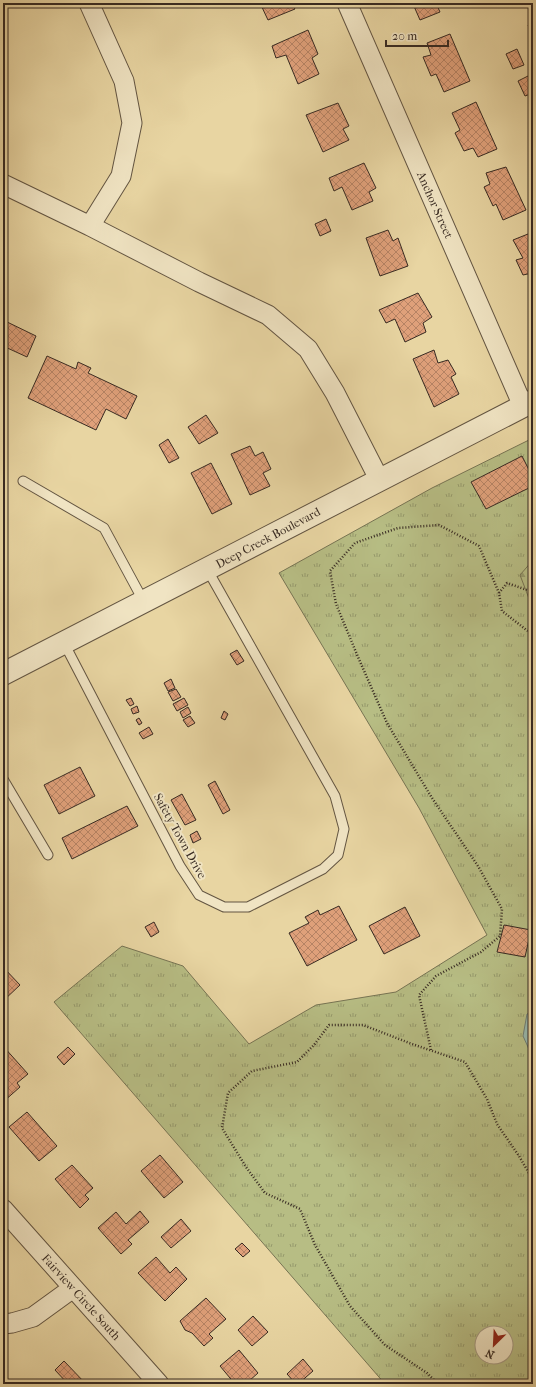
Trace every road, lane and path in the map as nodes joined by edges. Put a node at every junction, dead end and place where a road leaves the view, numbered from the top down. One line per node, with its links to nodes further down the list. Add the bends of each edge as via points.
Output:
1 (89, 3): 4 (street, via 124,81 132,123 121,176)
2 (347, 3): 5 (street, Anchor Street)
3 (3, 184): 4 (street)
4 (90, 226): 6 (street, via 268,315 308,349 335,394)
5 (528, 404): 6 (street, Deep Creek Boulevard)
6 (379, 480): 8 (street, Deep Creek Boulevard)
7 (23, 481): 11 (lane, via 104,528)
8 (207, 569): 11 (street, Deep Creek Boulevard); 13 (lane, Safety Town Drive, via 335,796 344,829 338,854 323,869 248,907 224,907 199,895 180,866)
9 (533, 592): 10 (path, via 507,583)
10 (499, 593): 12 (path, via 502,611); 17 (path, via 479,546 439,525 398,528 355,544 330,571 336,604 387,723 432,798 478,866 502,910 500,936 481,952 436,976 419,995)
11 (144, 602): 13 (street, Deep Creek Boulevard)
12 (533, 635)
13 (64, 643): 14 (street, Deep Creek Boulevard)
14 (3, 674)
15 (3, 779): 16 (lane)
16 (48, 855)
17 (431, 1050): 18 (path, via 465,1062 487,1100 497,1124); 23 (path, via 363,1025 329,1025 297,1062 252,1071 228,1093 222,1128 265,1193 300,1209 315,1245 350,1306 385,1345 427,1373)
18 (533, 1180)
19 (3, 1209): 20 (street, Fairview Circle South)
20 (73, 1288): 21 (street, via 33,1317); 22 (street, Fairview Circle South)
21 (3, 1324)
22 (159, 1384)
23 (438, 1384)

